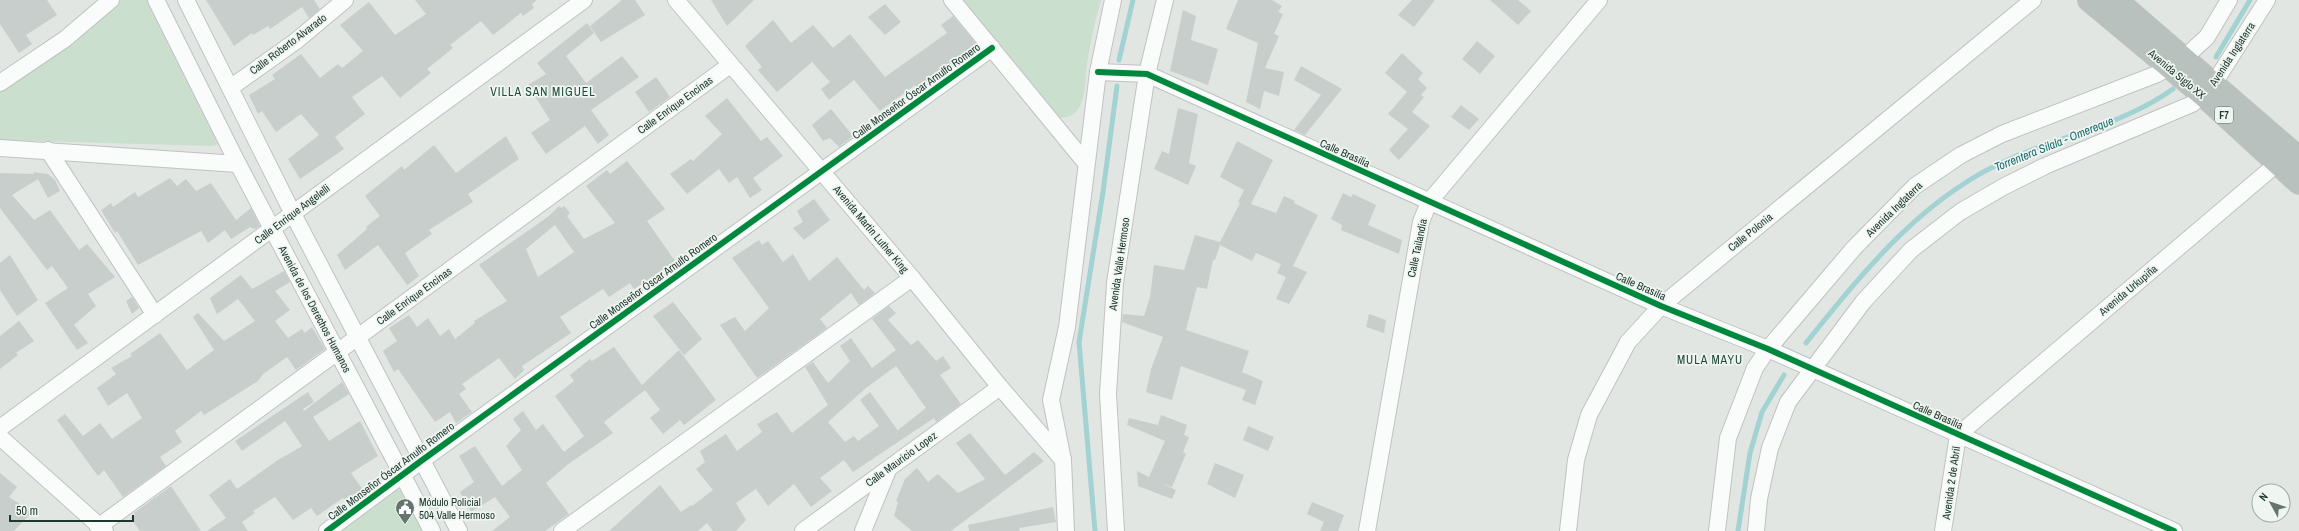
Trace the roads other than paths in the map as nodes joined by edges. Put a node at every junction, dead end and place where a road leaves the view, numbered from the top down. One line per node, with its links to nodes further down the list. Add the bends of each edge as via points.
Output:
1 (111, 0): 21 (street, via 65,39)
2 (156, 0): 28 (street, Avenida de los Derechos Humanos)
3 (186, 0): 22 (street)
4 (345, 0): 22 (street, Calle Roberto Alvarado, via 296,41)
5 (584, 0): 32 (street, Calle Enrique Angelelli)
6 (676, 0): 18 (street, Avenida Martin Luther King)
7 (952, 0): 16 (street)
8 (1112, 0): 19 (street)
9 (1165, 0): 20 (street, Avenida Valle Hermoso)
10 (1599, 0): 31 (street, Calle Tailandia)
11 (2033, 0): 35 (street, Calle Polonia)
12 (2089, 0): 17 (highway, Avenida Siglo XX / F7)
13 (2116, 0): 17 (highway, Avenida Siglo XX / F7)
14 (2229, 0): 17 (street, Avenida Inglaterra, via 2207,37)
15 (2267, 0): 23 (street, Avenida Inglaterra)
16 (992, 48): 27 (street); 29 (street, Calle Monseñor Óscar Arnulfo Romero)
17 (2176, 63): 23 (highway, Avenida Siglo XX / F7); 38 (street, Avenida Inglaterra, via 2110,93 2002,134 1960,155 1915,186 1854,248)
18 (730, 65): 29 (street, Avenida Martin Luther King); 37 (street, Calle Enrique Encinas)
19 (1098, 72): 20 (street, Calle Brasilia); 27 (street)
20 (1147, 74): 31 (street, Calle Brasilia); 57 (street, Avenida Valle Hermoso, via 1115,283 1110,342 1108,394)
21 (0, 83)
22 (230, 88): 32 (street)
23 (2208, 90): 26 (highway, Avenida Siglo XX / F7); 40 (street, Avenida Inglaterra, via 2192,104 2045,166 1960,212 1911,250 1863,302)
24 (0, 148): 25 (street)
25 (48, 150): 28 (street); 36 (street)
26 (2291, 155): 30 (highway, Avenida Siglo XX / F7); 43 (street, Avenida Urkupiña)
27 (1085, 162): 45 (street, via 1067,327 1051,400)
28 (238, 164): 33 (street, Avenida de los Derechos Humanos)
29 (822, 171): 34 (street, Avenida Martin Luther King); 46 (street, Calle Monseñor Óscar Arnulfo Romero)
30 (2299, 183)
31 (1429, 202): 35 (street, Calle Brasilia); 58 (street, Calle Tailandia, via 1421,222)
32 (292, 212): 33 (street, Calle Enrique Angelelli); 37 (street)
33 (273, 229): 36 (street, Calle Enrique Angelelli); 39 (street, Avenida de los Derechos Humanos)
34 (912, 278): 41 (street, Avenida Martin Luther King); 53 (street)
35 (1661, 306): 38 (street, Calle Brasilia); 59 (street, Calle Polonia, via 1628,342 1588,415 1576,460)
36 (155, 315): 42 (street, Calle Enrique Angelelli)
37 (358, 337): 39 (street, Calle Enrique Encinas); 46 (street)
38 (1768, 349): 40 (street, Calle Brasilia); 60 (street, Avenida Inglaterra, via 1755,368 1728,438)
39 (338, 351): 48 (street, Avenida de los Derechos Humanos); 49 (street, Calle Enrique Encinas)
40 (1813, 369): 43 (street, Calle Brasilia); 61 (street, Avenida Inglaterra, via 1788,402 1770,448 1759,499)
41 (1000, 387): 45 (street, Avenida Martin Luther King); 47 (street, Calle Mauricio Lopez)
42 (0, 428)
43 (1958, 435): 62 (street, Avenida 2 de Abril); 63 (street, Calle Brasilia)
44 (0, 437): 49 (street)
45 (1063, 460): 56 (street)
46 (421, 461): 48 (street, Calle Monseñor Óscar Arnulfo Romero); 52 (street)
47 (888, 470): 54 (street, Calle Mauricio Lopez); 55 (street)
48 (403, 476): 50 (street, Calle Monseñor Óscar Arnulfo Romero); 51 (street, Avenida de los Derechos Humanos)
49 (101, 529)
50 (327, 531)
51 (432, 531)
52 (459, 531)
53 (562, 531)
54 (802, 531)
55 (864, 531)
56 (1066, 531)
57 (1116, 531)
58 (1367, 531)
59 (1568, 531)
60 (1717, 531)
61 (1756, 531)
62 (1944, 531)
63 (2174, 531)

